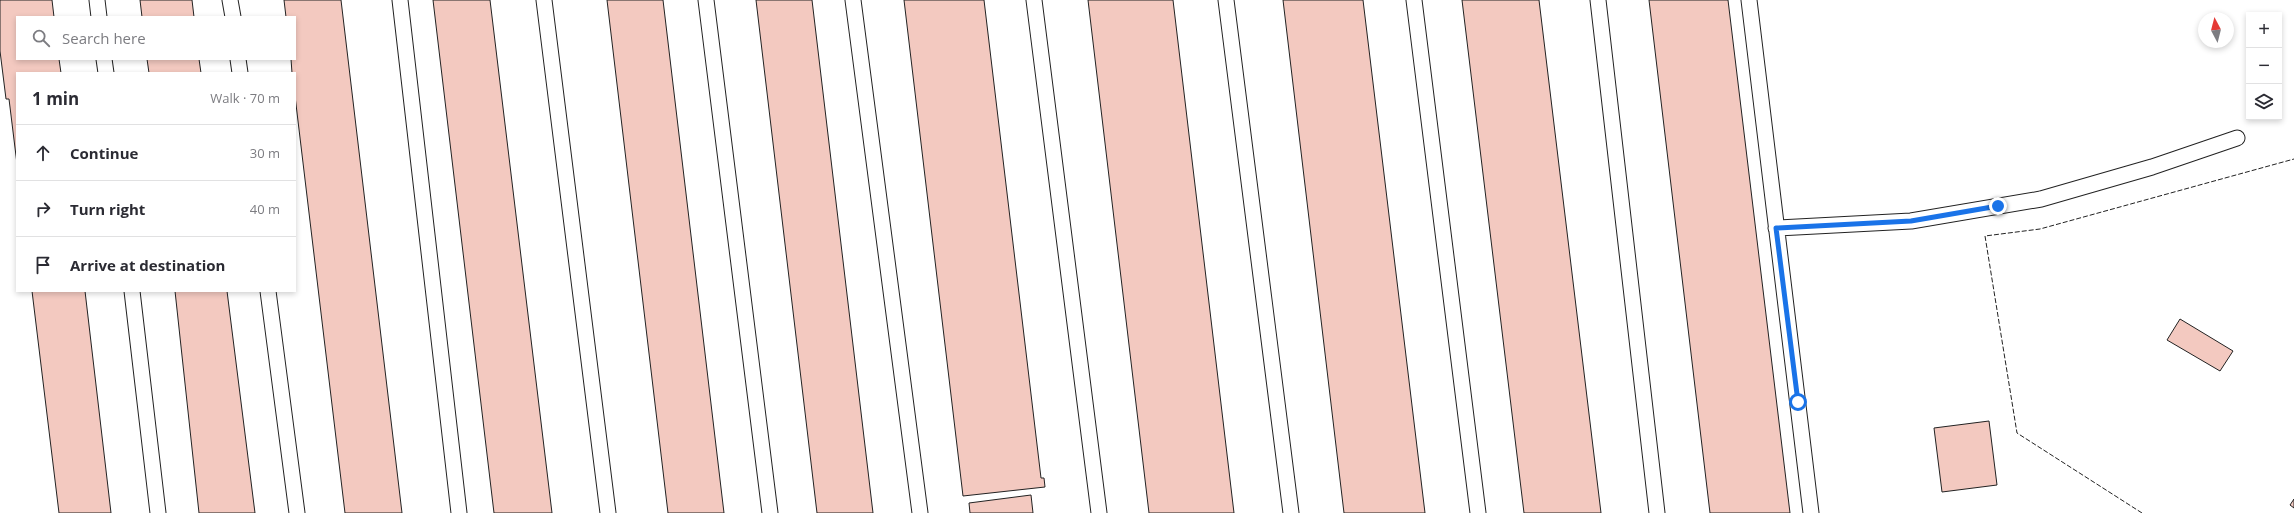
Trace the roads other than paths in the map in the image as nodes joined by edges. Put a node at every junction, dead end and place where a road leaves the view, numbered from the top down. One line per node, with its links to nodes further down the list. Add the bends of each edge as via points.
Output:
1 (97, 0): 12 (lane)
2 (230, 0): 13 (lane)
3 (400, 0): 24 (lane)
4 (544, 0): 25 (lane)
5 (706, 0): 26 (lane)
6 (853, 0): 27 (lane)
7 (1034, 0): 28 (lane)
8 (1226, 0): 29 (lane)
9 (1414, 0): 30 (lane)
10 (1598, 0): 31 (lane)
11 (1749, 0): 19 (lane)
12 (99, 16)
13 (232, 16)
14 (104, 60): 16 (lane)
15 (238, 60): 17 (lane)
16 (106, 72)
17 (240, 72)
18 (2237, 138): 19 (lane, via 2152,167 2041,199 1911,221)
19 (1776, 228): 32 (lane)
20 (132, 292): 22 (lane)
21 (268, 292): 23 (lane)
22 (158, 513)
23 (297, 513)
24 (459, 513)
25 (608, 513)
26 (770, 513)
27 (920, 513)
28 (1099, 513)
29 (1291, 513)
30 (1478, 513)
31 (1656, 513)
32 (1811, 513)

